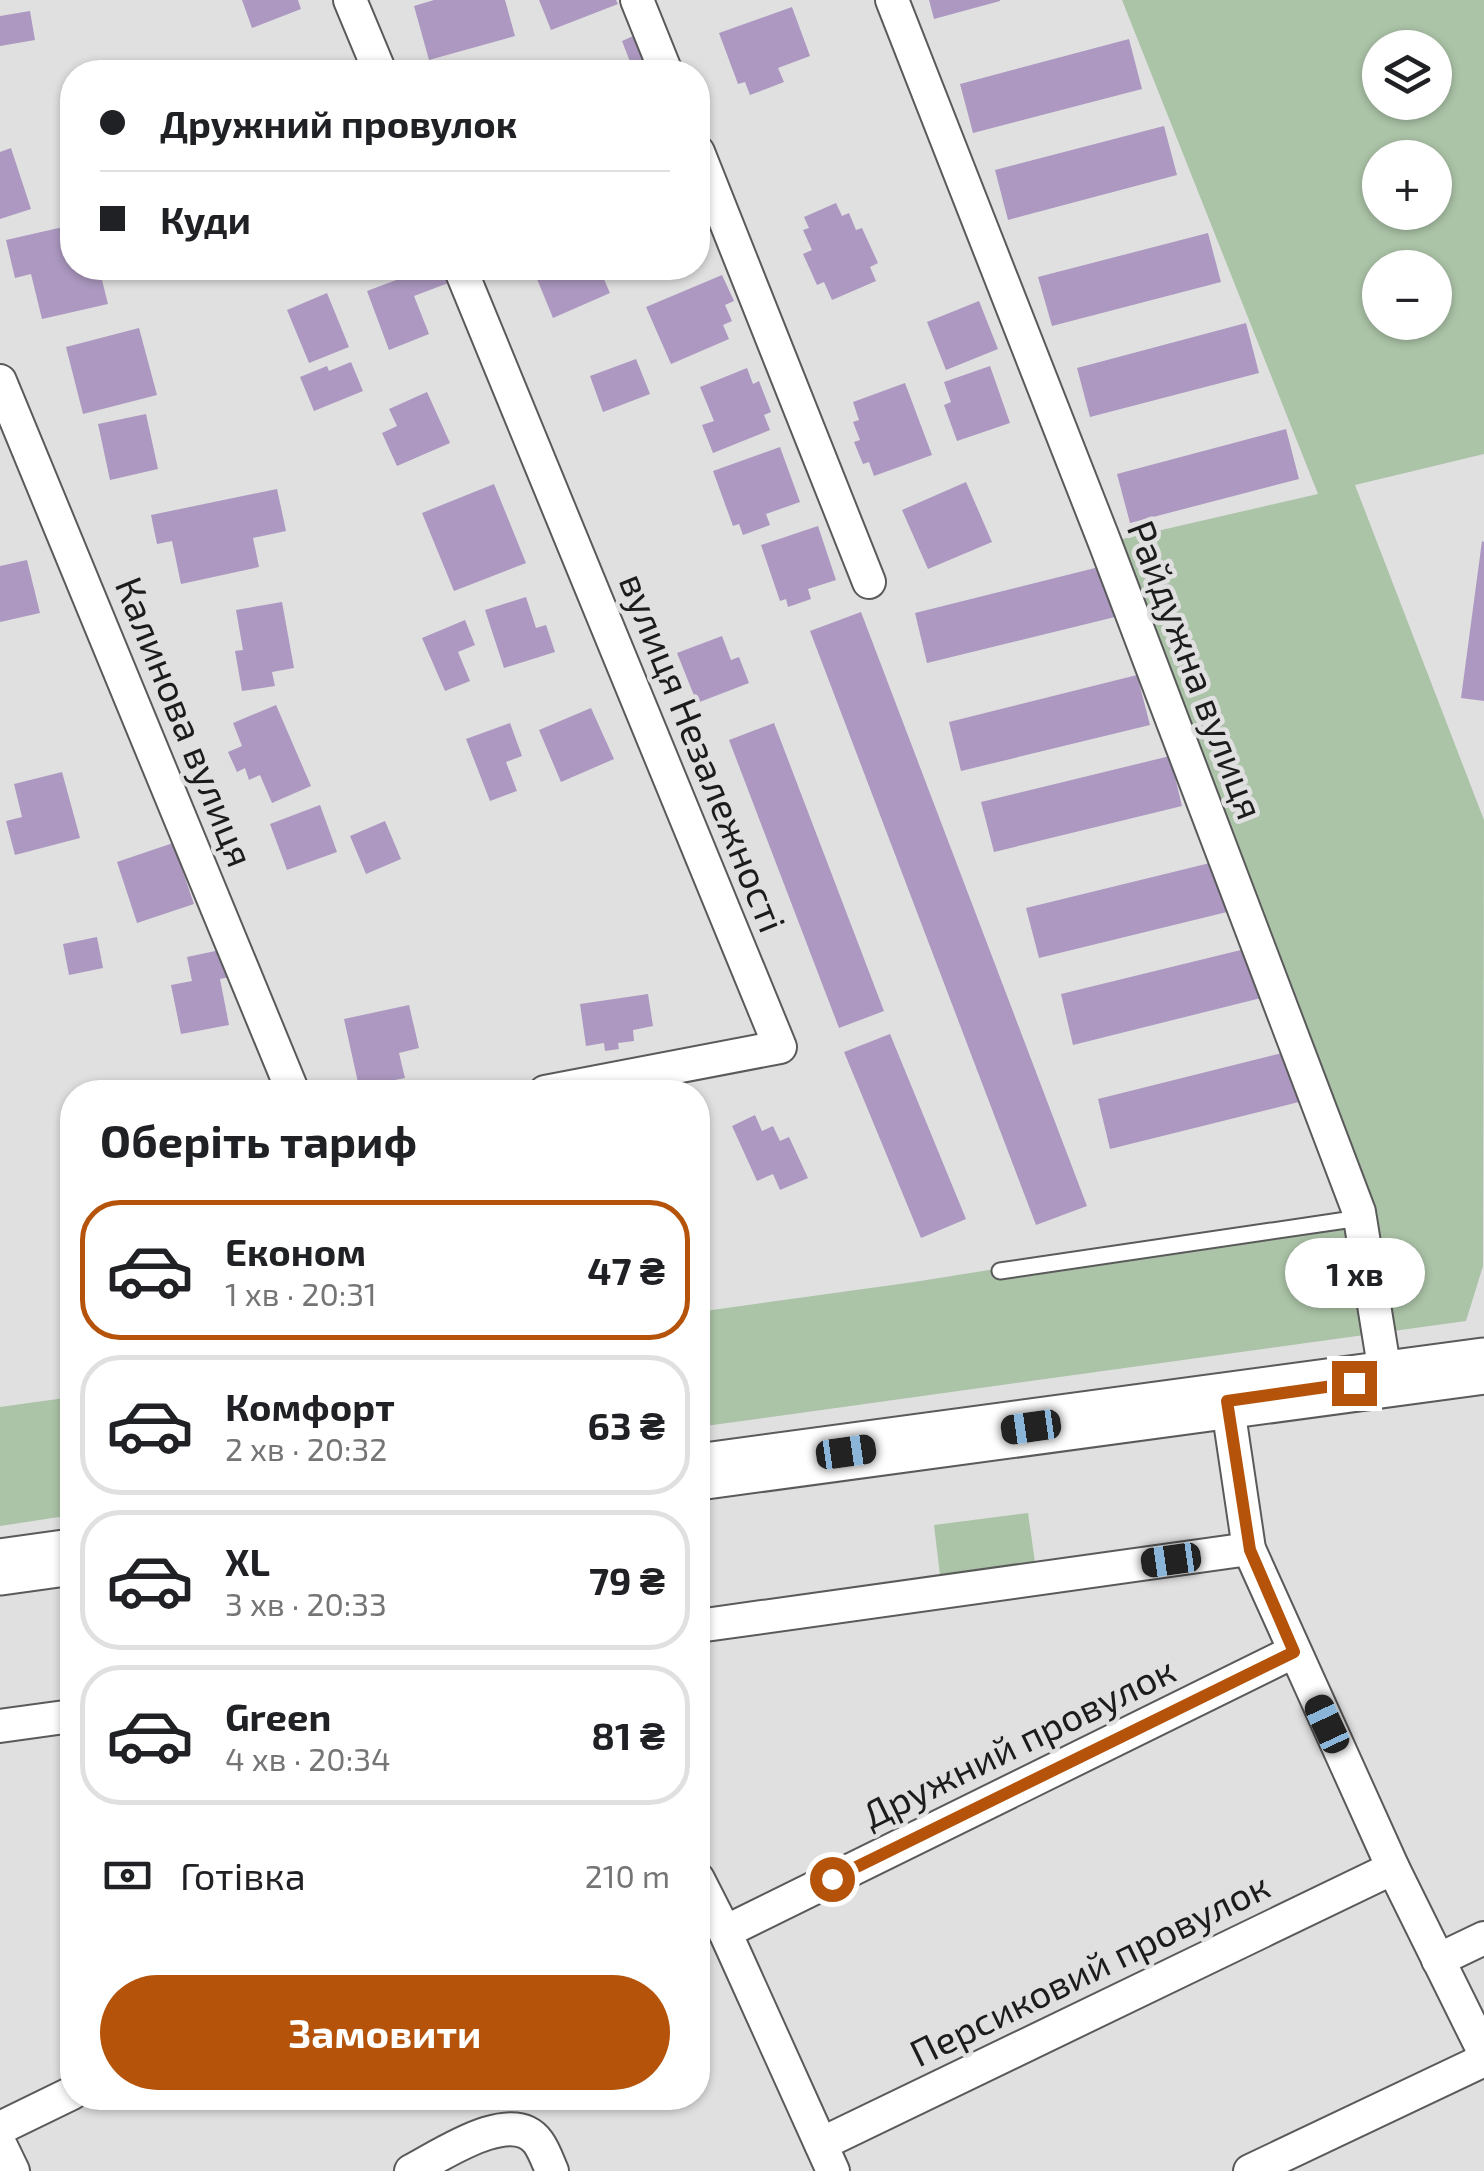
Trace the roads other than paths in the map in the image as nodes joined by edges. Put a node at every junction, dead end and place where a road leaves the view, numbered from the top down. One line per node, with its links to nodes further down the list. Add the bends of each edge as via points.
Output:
1 (350, 0): 4 (street)
2 (637, 0): 5 (street)
3 (892, 0): 12 (street, Райдужна вулиця)
4 (375, 60)
5 (661, 60)
6 (710, 182): 9 (street)
7 (465, 280): 11 (street, вулиця Незалежності, via 780,1046)
8 (0, 381): 10 (street, Калинова вулиця)
9 (869, 582)
10 (289, 1080)
11 (606, 1080)
12 (1360, 1218): 13 (lane); 15 (street, Райдужна вулиця)
13 (1000, 1271)
14 (1484, 1366): 15 (highway)
15 (1386, 1379): 16 (highway)
16 (1227, 1401): 17 (highway); 18 (street)
17 (710, 1470)
18 (1250, 1550): 21 (street); 22 (street)
19 (60, 1559): 20 (highway)
20 (0, 1567)
21 (710, 1624)
22 (1294, 1652): 25 (street); 27 (street, Дружний провулок)
23 (60, 1718): 24 (street)
24 (0, 1726)
25 (1393, 1868): 29 (street); 34 (street, Персиковий провулок)
26 (710, 1903): 27 (street)
27 (725, 1932): 34 (street)
28 (1484, 1938): 29 (street)
29 (1438, 1960): 30 (street)
30 (1484, 2056): 38 (street)
31 (60, 2099): 32 (street)
32 (0, 2128)
33 (0, 2144): 35 (street)
34 (827, 2158)
35 (14, 2171)
36 (411, 2171): 37 (street, via 490,2131 514,2128 537,2140)
37 (552, 2171)
38 (1250, 2171)

